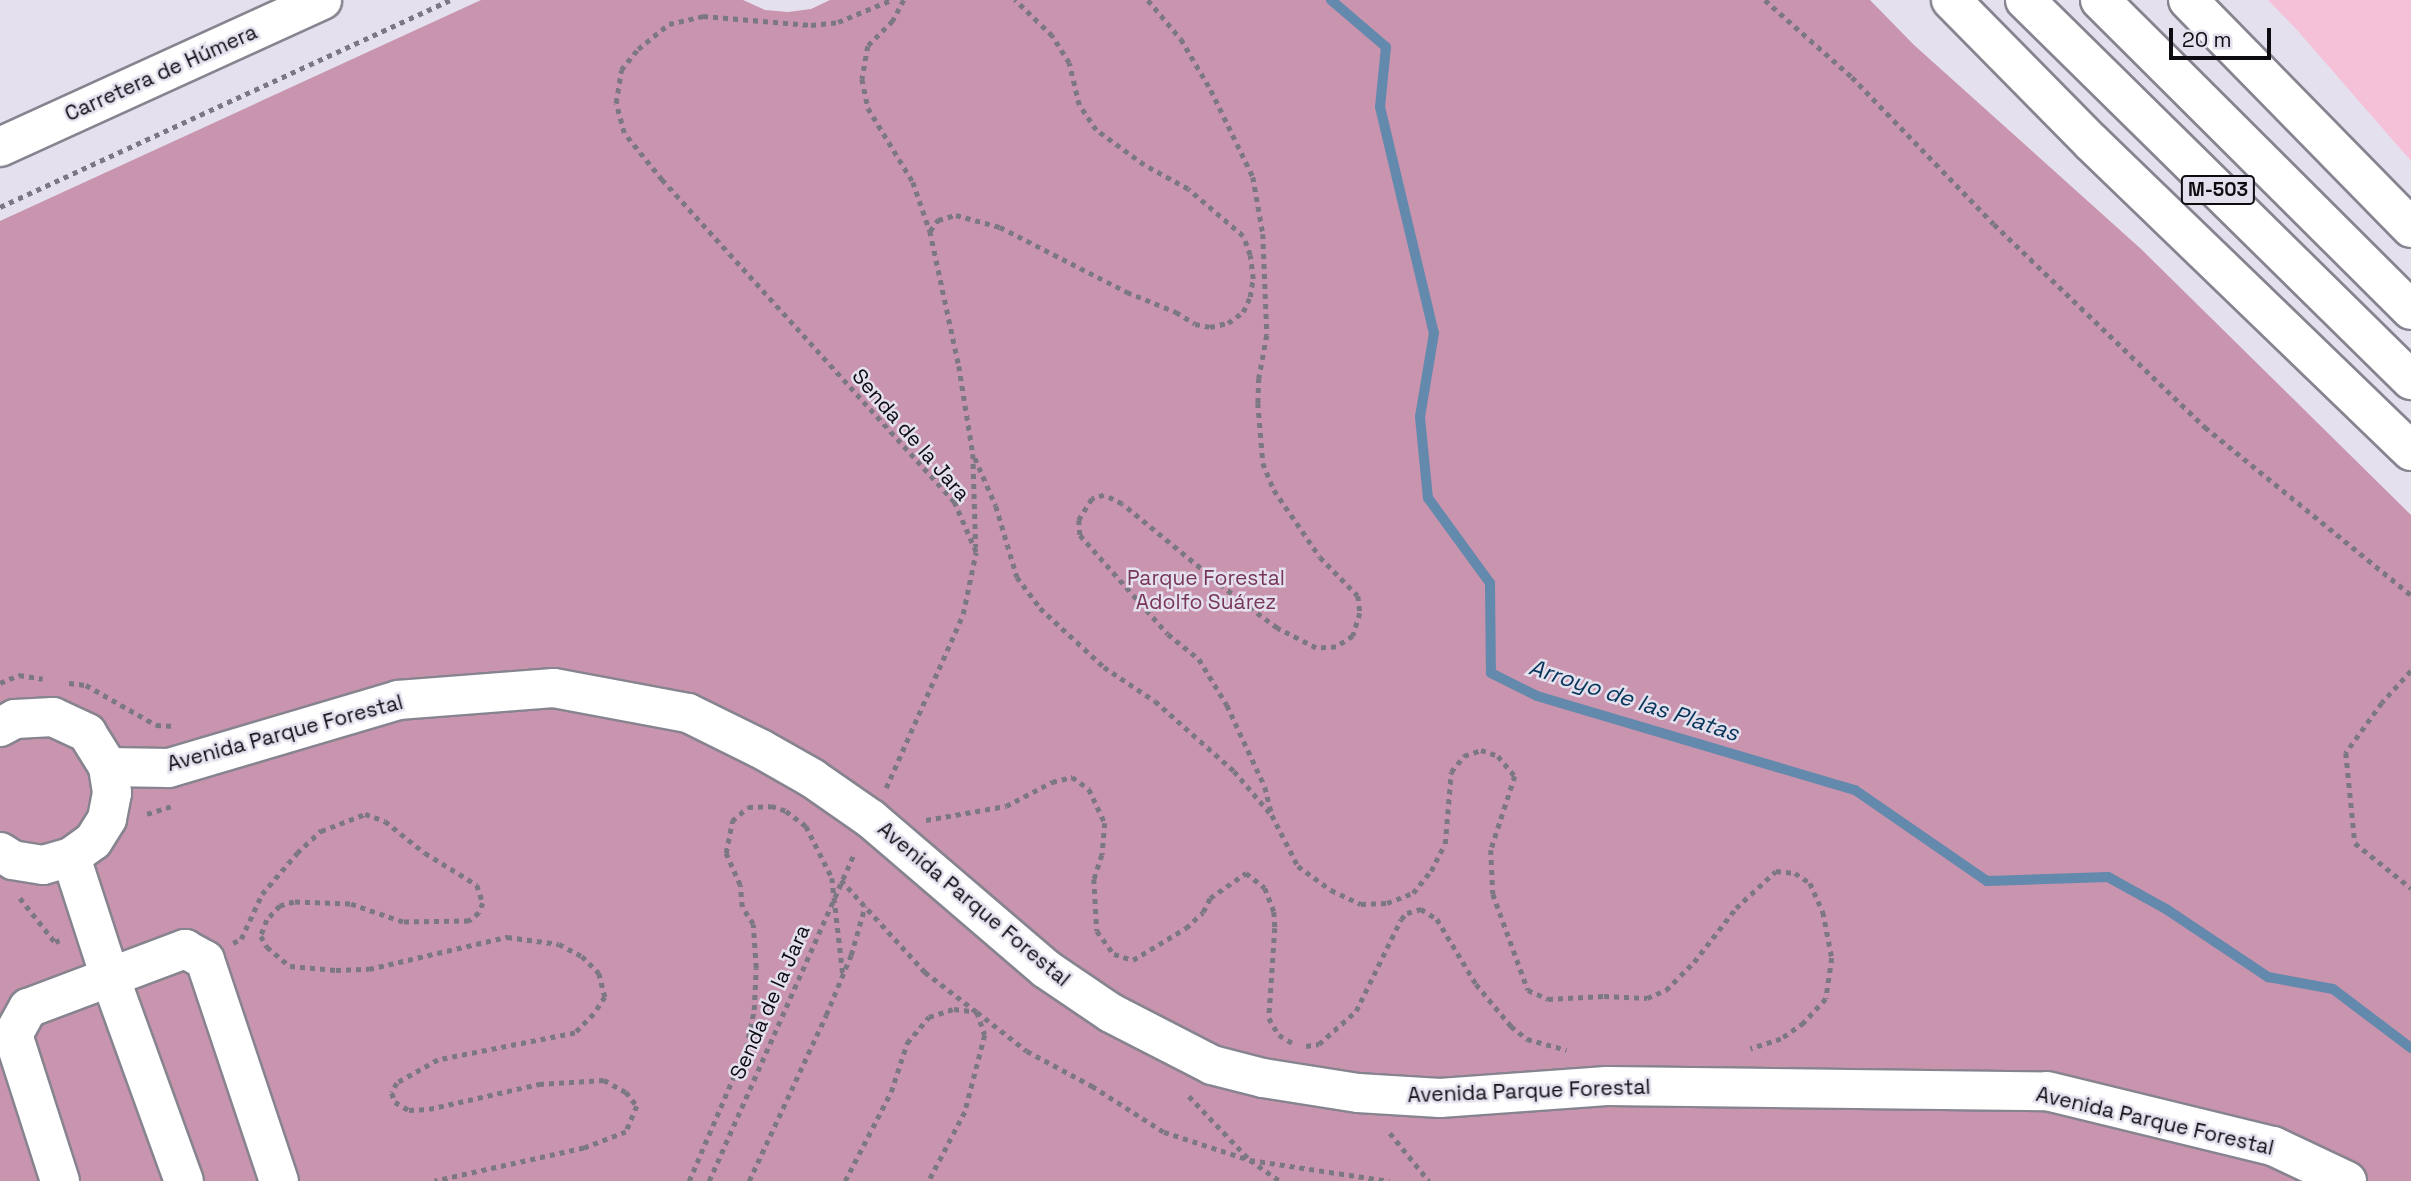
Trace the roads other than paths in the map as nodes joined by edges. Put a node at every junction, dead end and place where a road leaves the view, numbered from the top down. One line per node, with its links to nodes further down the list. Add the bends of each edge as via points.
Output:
1 (322, 0): 8 (main road, Carretera de Húmera)
2 (1927, 0): 7 (main road, M-503)
3 (1951, 0): 7 (main road, M-503)
4 (2025, 0): 11 (main road, M-503)
5 (2100, 0): 10 (main road, M-503)
6 (2188, 0): 9 (main road)
7 (2091, 142): 12 (main road, M-503)
8 (0, 147)
9 (2411, 228)
10 (2411, 310)
11 (2411, 380)
12 (2411, 452)
13 (0, 727): 14 (main road, via 15,719 53,717 87,733)
14 (108, 766): 16 (main road, via 113,793 107,819 93,841); 21 (main road, Avenida Parque Forestal, via 169,768 398,700 554,688 688,713 811,778 884,829 1046,969 1143,1031 1212,1065 1358,1093 1440,1098 1607,1086 2047,1091 2273,1146)
15 (0, 852): 16 (main road, via 13,860 43,865)
16 (71, 857): 17 (main road)
17 (110, 977): 18 (main road, via 28,1008 13,1035); 19 (main road); 20 (main road, via 185,949 205,960)
18 (60, 1181)
19 (184, 1181)
20 (279, 1181)
21 (2347, 1181)

